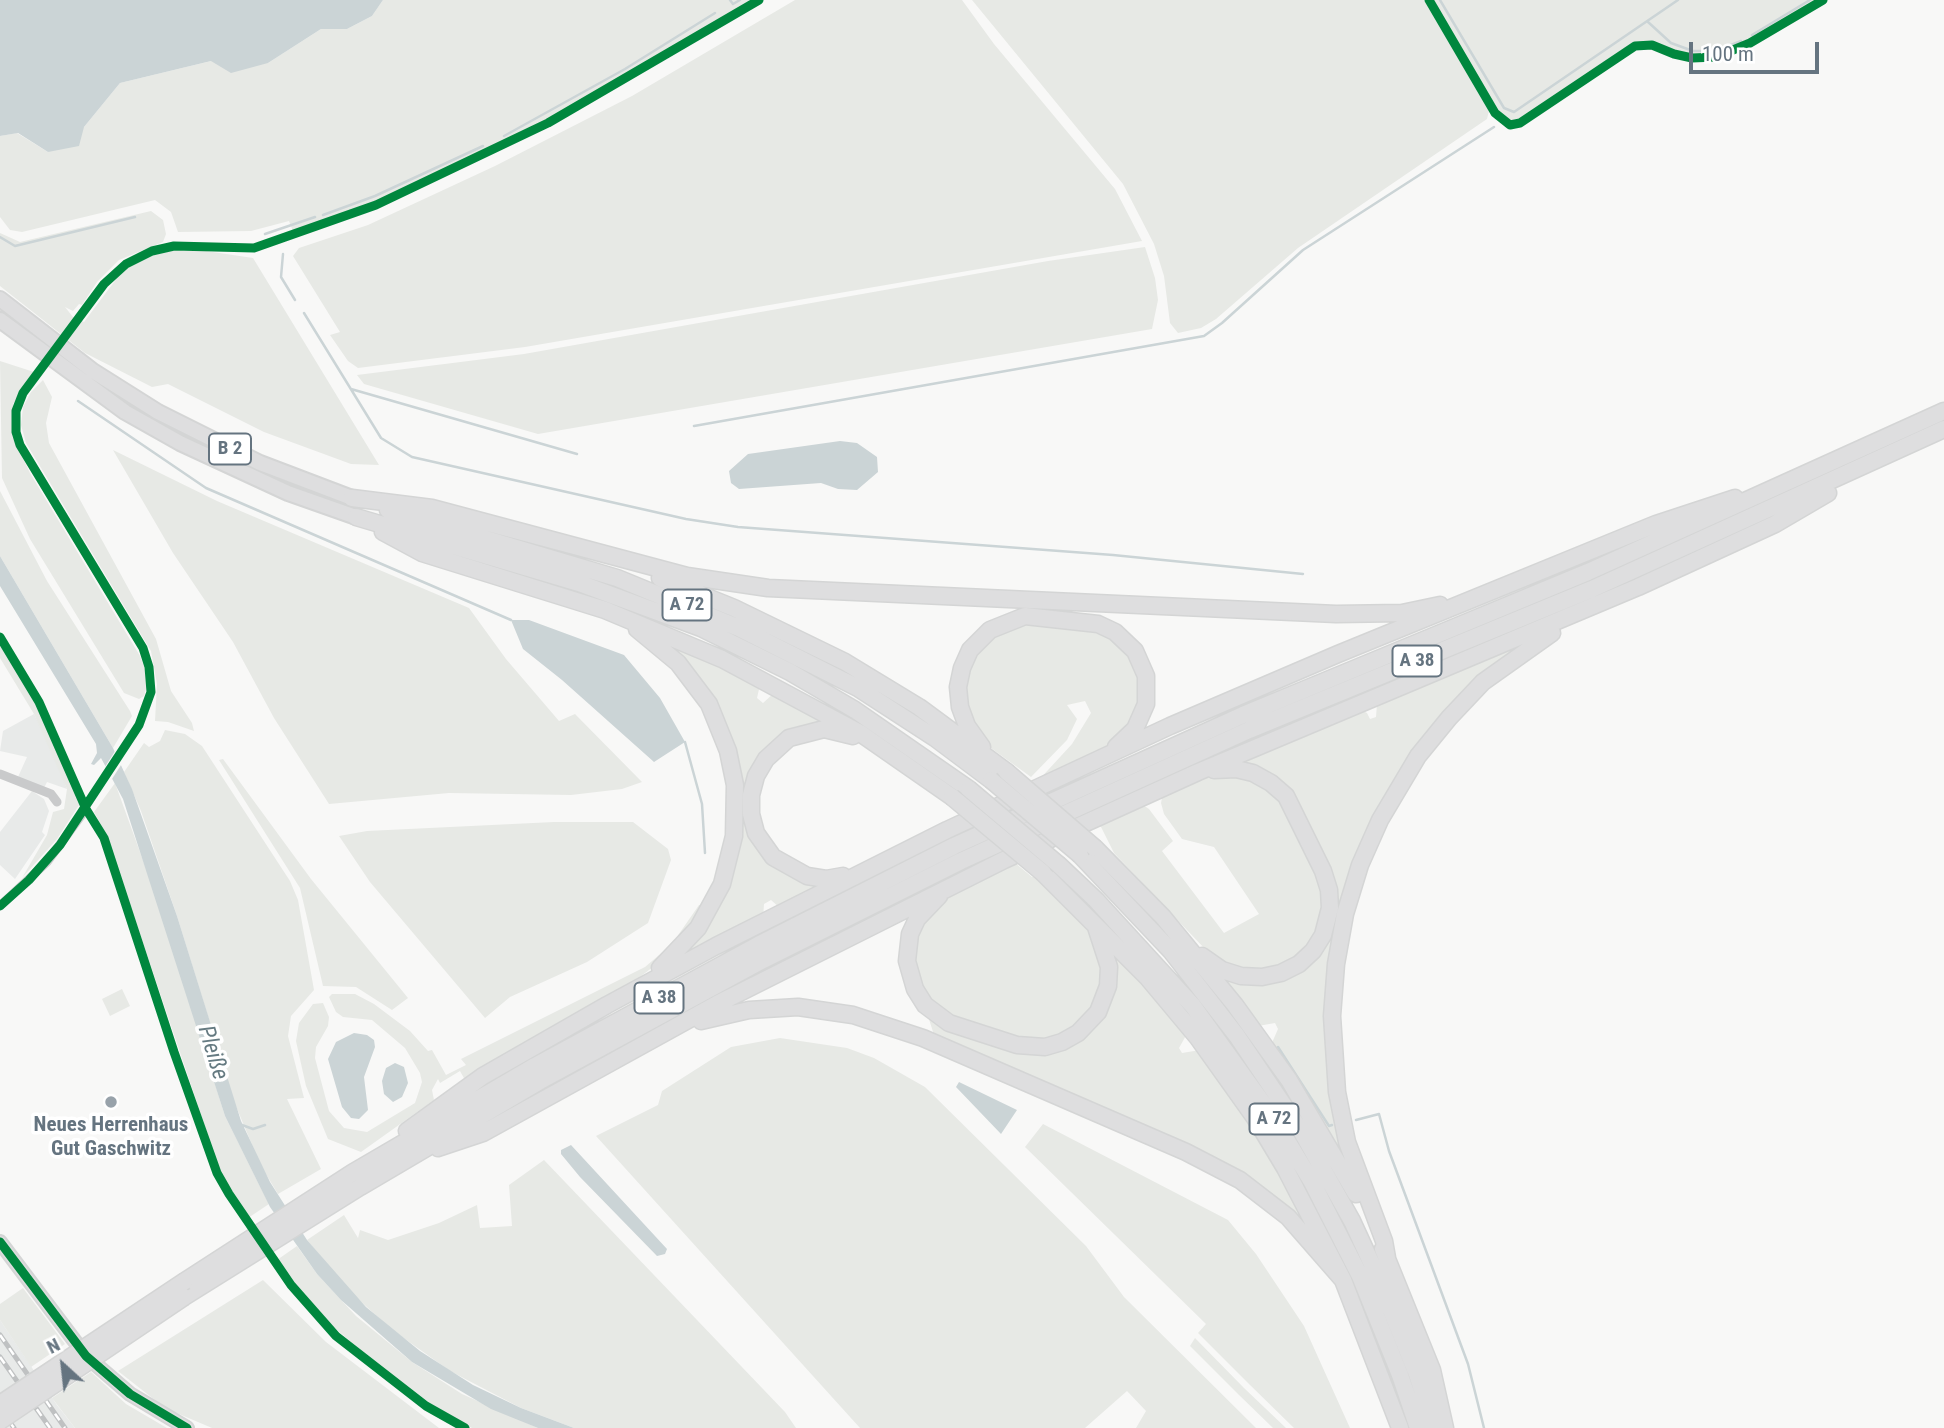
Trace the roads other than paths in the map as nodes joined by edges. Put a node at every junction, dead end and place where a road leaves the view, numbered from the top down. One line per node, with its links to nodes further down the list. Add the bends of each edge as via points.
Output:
1 (0, 299): 7 (highway, B 2, via 93,371 158,412 260,463)
2 (0, 320): 8 (highway, B 2, via 67,373 169,437 246,475)
3 (1944, 411): 6 (highway, A 38)
4 (1944, 429): 5 (highway, A 38)
5 (1873, 462): 11 (highway, via 1775,524); 28 (highway, A 38, via 1603,584 1213,746 961,861 660,1016)
6 (1760, 495): 10 (highway, via 1681,514); 29 (highway, A 38, via 1207,731 954,846 652,1001)
7 (352, 498): 9 (highway, via 473,517); 20 (highway, A 72, bridge, via 608,575 721,620 858,688 935,738)
8 (356, 517): 12 (highway, via 422,553); 38 (highway, A 72, bridge, via 579,583 701,628 790,672 969,789 1059,865 1193,1006 1278,1125 1360,1276)
9 (606, 555): 10 (highway, via 687,576 768,589 1336,614 1416,611); 14 (highway, via 734,608 845,662 919,707)
10 (1525, 579): 15 (highway, via 1266,684)
11 (1638, 587): 16 (highway); 32 (highway, via 1533,645 1465,699 1404,777 1360,865 1336,964 1334,1067 1347,1142)
12 (564, 597): 13 (highway, via 646,625 722,659); 26 (highway, via 638,630 678,663 716,719 735,785 732,852 711,906 677,953)
13 (878, 745): 21 (highway, via 833,730 798,734 766,759 753,785 751,804 761,842 789,869 826,879); 24 (highway, bridge, via 952,797)
14 (991, 760): 15 (highway, via 963,717 958,697 962,668 976,642 990,630 1016,618 1040,616 1107,628 1129,643 1143,667 1147,695 1140,721 1122,742); 20 (highway, bridge)
15 (1083, 766): 21 (highway)
16 (1198, 772): 22 (highway); 25 (highway, via 1245,771 1279,789 1323,871 1330,908 1323,935 1312,951 1291,969 1272,976 1231,974)
17 (0, 774): 18 (street, via 51,794)
18 (57, 802)
19 (86, 809): 23 (street, via 47,862)
20 (1088, 852): 25 (highway); 39 (highway, A 72, via 1237,1036 1303,1134 1376,1273)
21 (872, 867): 26 (highway)
22 (955, 883): 24 (highway, via 913,926 908,951 911,980 919,997 940,1018 1017,1045 1062,1042 1086,1027 1098,1012 1108,986 1109,967); 27 (highway)
23 (0, 906)
24 (1094, 921): 33 (highway, via 1147,977 1231,1082 1285,1168)
25 (1189, 948): 32 (highway, via 1289,1080 1356,1194)
26 (618, 1000): 29 (highway, via 458,1092)
27 (637, 1047): 28 (highway, via 483,1133); 33 (highway, via 717,1016 765,1008 826,1010 888,1025 1223,1171 1288,1217)
28 (413, 1156): 30 (highway, A 38)
29 (371, 1162): 30 (highway, A 38)
30 (356, 1180): 34 (highway, A 38, bridge); 35 (highway, A 38, bridge)
31 (0, 1242): 36 (main road, via 72,1341 100,1369 130,1394)
32 (1387, 1258): 40 (highway, via 1429,1359)
33 (1343, 1280): 37 (highway)
34 (0, 1404)
35 (0, 1421)
36 (187, 1428)
37 (1400, 1428)
38 (1418, 1428)
39 (1434, 1428)
40 (1445, 1428)

